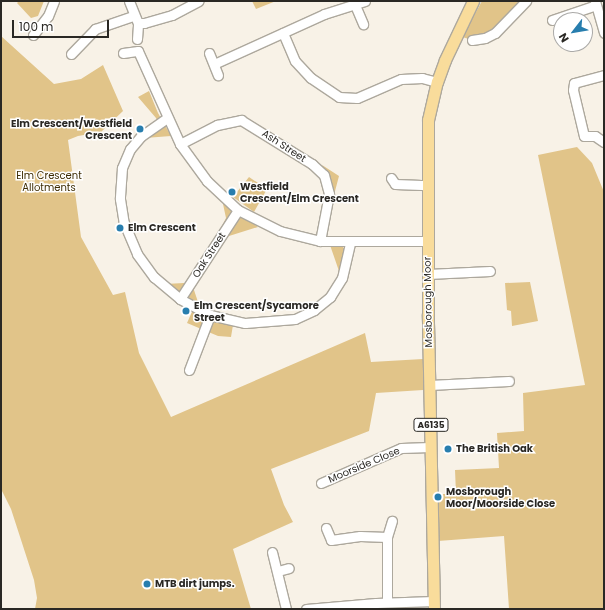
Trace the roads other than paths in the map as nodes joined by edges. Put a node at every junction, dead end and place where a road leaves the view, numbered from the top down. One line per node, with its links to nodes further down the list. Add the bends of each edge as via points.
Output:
1 (54, 1): 14 (street, via 48,16)
2 (129, 1): 9 (street)
3 (198, 1): 9 (street, via 172,15)
4 (365, 1): 8 (street)
5 (526, 1): 15 (street, via 495,33)
6 (472, 2): 23 (main road, Mosborough Moor / A6135)
7 (595, 3): 10 (street); 13 (street)
8 (355, 5): 11 (street); 12 (street, via 324,14)
9 (136, 19): 16 (street); 19 (street, via 95,29)
10 (552, 20)
11 (363, 24)
12 (283, 33): 20 (street); 23 (street, via 295,61 311,78 339,97 357,98 401,79 422,78)
13 (604, 33)
14 (33, 35)
15 (472, 40)
16 (136, 44): 17 (street); 24 (street)
17 (123, 53)
18 (209, 53): 20 (street)
19 (71, 54)
20 (214, 64): 21 (street)
21 (218, 75)
22 (604, 76): 25 (street, via 574,83 573,90 584,136 595,136)
23 (437, 82): 28 (main road, Mosborough Moor / A6135, via 428,120)
24 (167, 118): 26 (street); 35 (street, via 141,136 130,149 122,168 120,199 124,224 137,254 154,277)
25 (604, 142)
26 (180, 144): 29 (street, via 207,181); 30 (street, Ash Street, via 217,125 241,120 312,164 324,175 329,194)
27 (391, 178): 28 (street, via 395,184)
28 (428, 185): 31 (main road, Mosborough Moor / A6135)
29 (238, 210): 30 (street, via 280,231); 35 (street, Oak Street)
30 (320, 241): 32 (street)
31 (428, 241): 32 (street); 34 (main road, Mosborough Moor / A6135)
32 (350, 242): 36 (street, via 342,278 330,297 311,312 295,319 261,324)
33 (490, 271): 34 (street)
34 (428, 274): 39 (main road, Mosborough Moor / A6135)
35 (180, 299): 36 (street)
36 (210, 315): 37 (street)
37 (189, 370)
38 (508, 381): 39 (street)
39 (429, 385): 40 (main road, Mosborough Moor / A6135)
40 (430, 447): 41 (street, Moorside Close, via 401,448); 49 (main road, Mosborough Moor / A6135)
41 (321, 483)
42 (392, 520): 44 (street)
43 (326, 528): 44 (street, via 330,540 360,536)
44 (387, 537): 48 (street)
45 (272, 552): 47 (street)
46 (289, 568): 47 (street)
47 (278, 571): 51 (street)
48 (387, 602): 49 (street); 50 (street)
49 (434, 605)
50 (346, 607): 52 (street)
51 (286, 609)
52 (306, 609)

